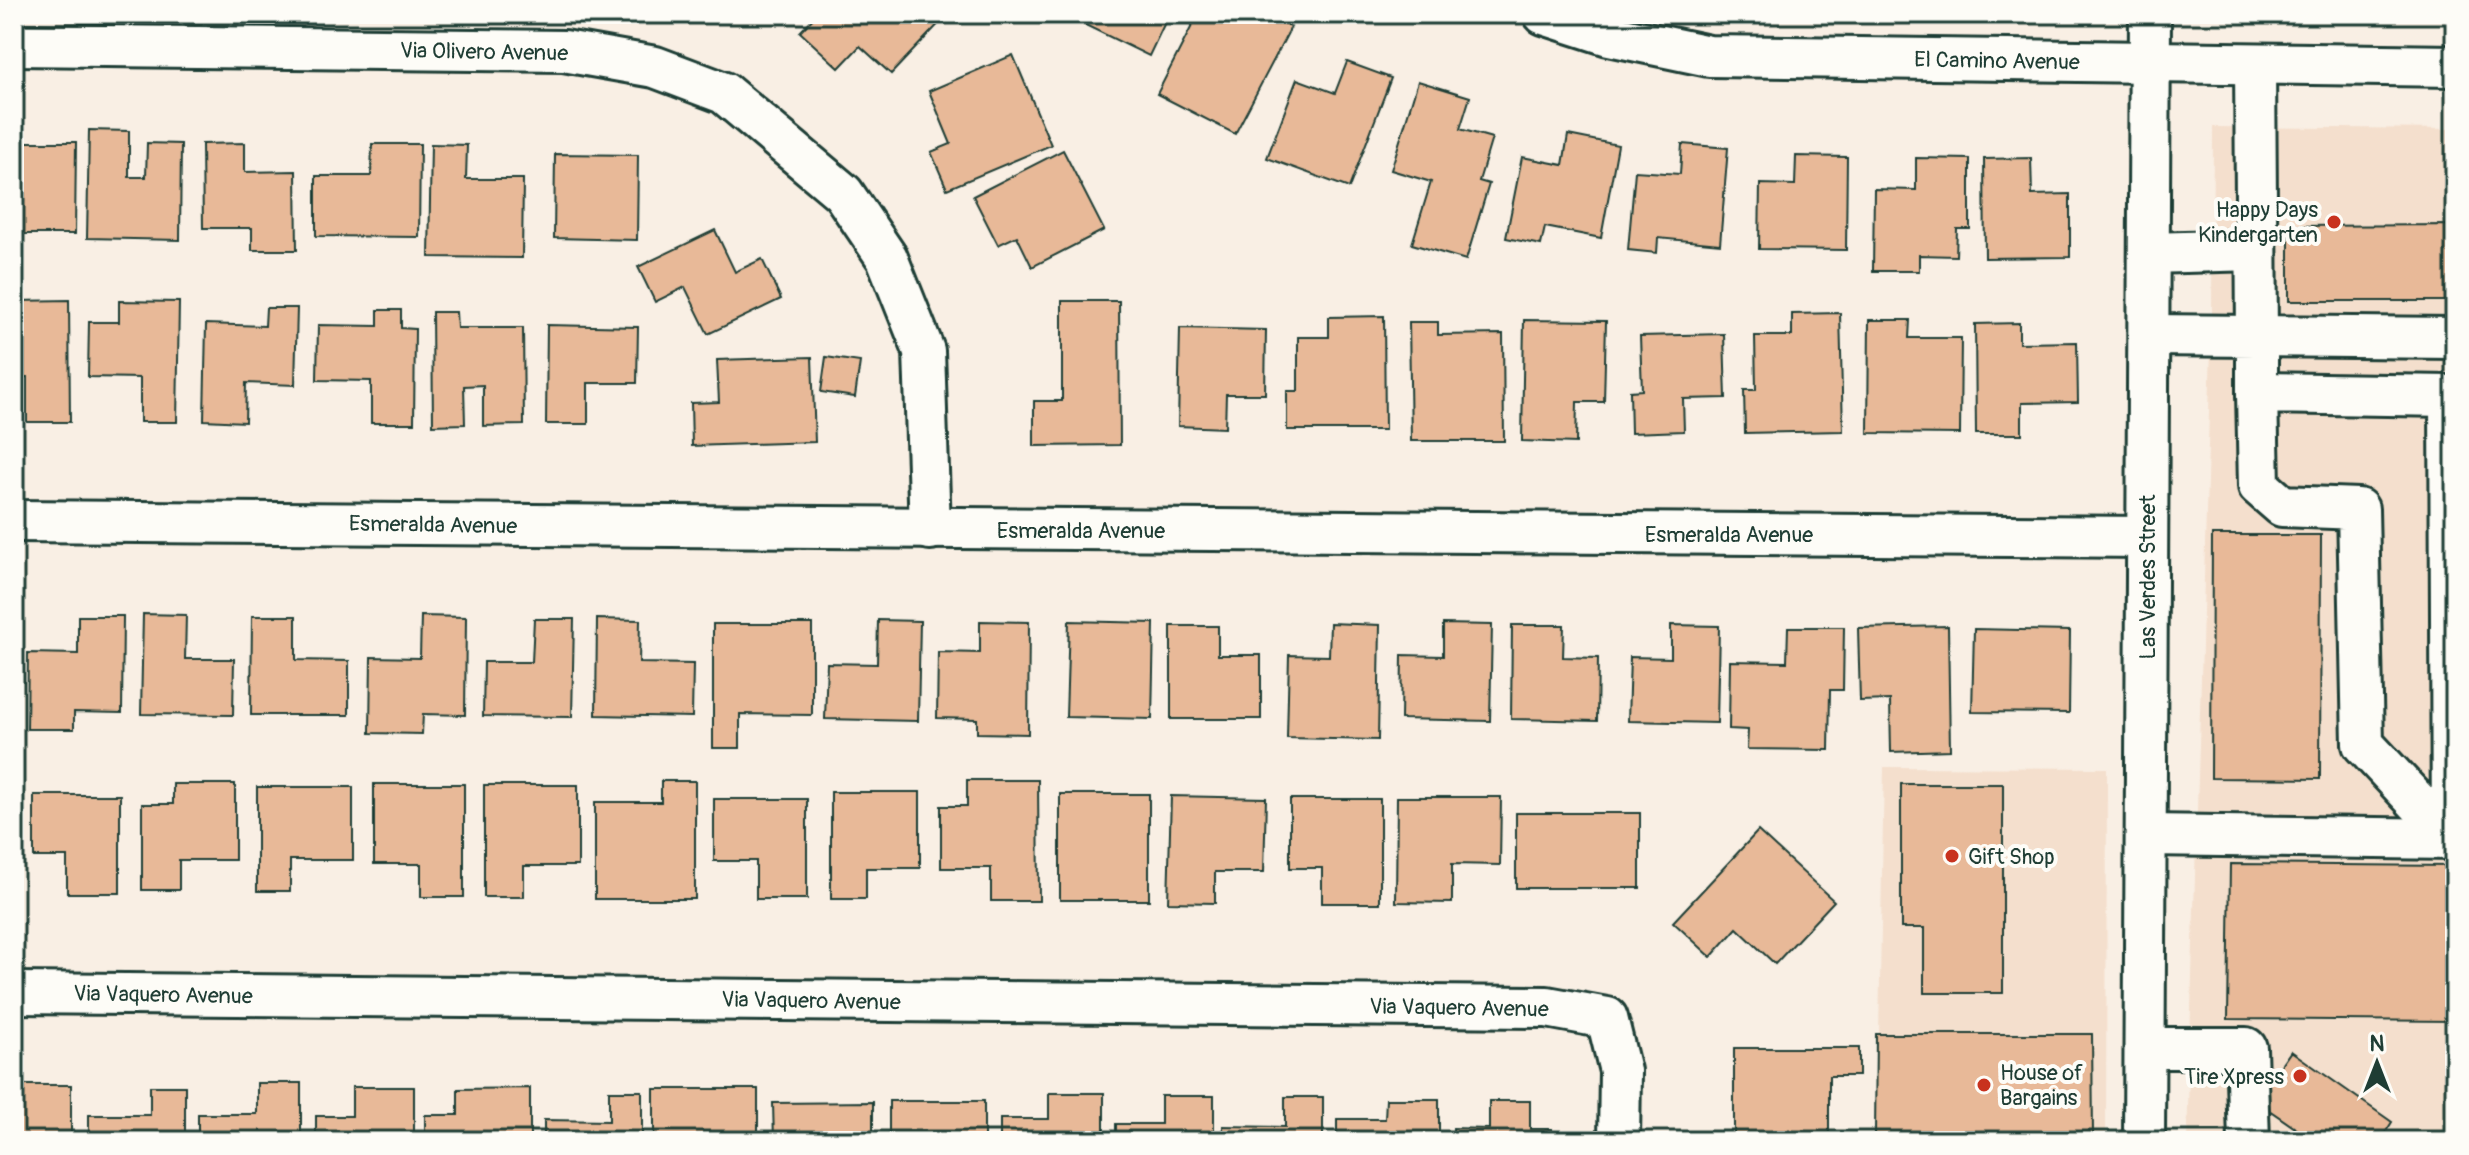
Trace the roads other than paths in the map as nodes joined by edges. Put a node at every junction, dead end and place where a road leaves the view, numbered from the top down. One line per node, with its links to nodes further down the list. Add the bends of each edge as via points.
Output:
1 (1544, 14): 4 (street, El Camino Avenue, via 1609,35 1709,56)
2 (2150, 14): 4 (street, Las Verdes Street)
3 (14, 45): 14 (street, Via Olivero Avenue, via 564,51 655,67 724,93 843,193 887,258 924,351)
4 (2150, 62): 5 (street, El Camino Avenue); 8 (street, Las Verdes Street)
5 (2255, 64): 6 (street, El Camino Avenue); 7 (street)
6 (2455, 66)
7 (2256, 250): 8 (street); 10 (street)
8 (2149, 253): 9 (street, Las Verdes Street)
9 (2149, 335): 10 (street); 15 (street, Las Verdes Street)
10 (2257, 336): 11 (street); 12 (street)
11 (2455, 338)
12 (2257, 393): 17 (street, via 2259,486 2282,506 2358,509 2363,744); 17 (street, via 2450,396)
13 (14, 521): 14 (street, Esmeralda Avenue)
14 (930, 529): 15 (street, Esmeralda Avenue)
15 (2147, 537): 16 (street, Las Verdes Street)
16 (2146, 835): 17 (street); 19 (street, Las Verdes Street)
17 (2454, 839)
18 (14, 993): 20 (street, Via Vaquero Avenue, via 1547,1007 1607,1018 1620,1071)
19 (2145, 1048): 21 (street, Las Verdes Street); 22 (street, via 2246,1048)
20 (1619, 1141)
21 (2144, 1141)
22 (2249, 1141)

